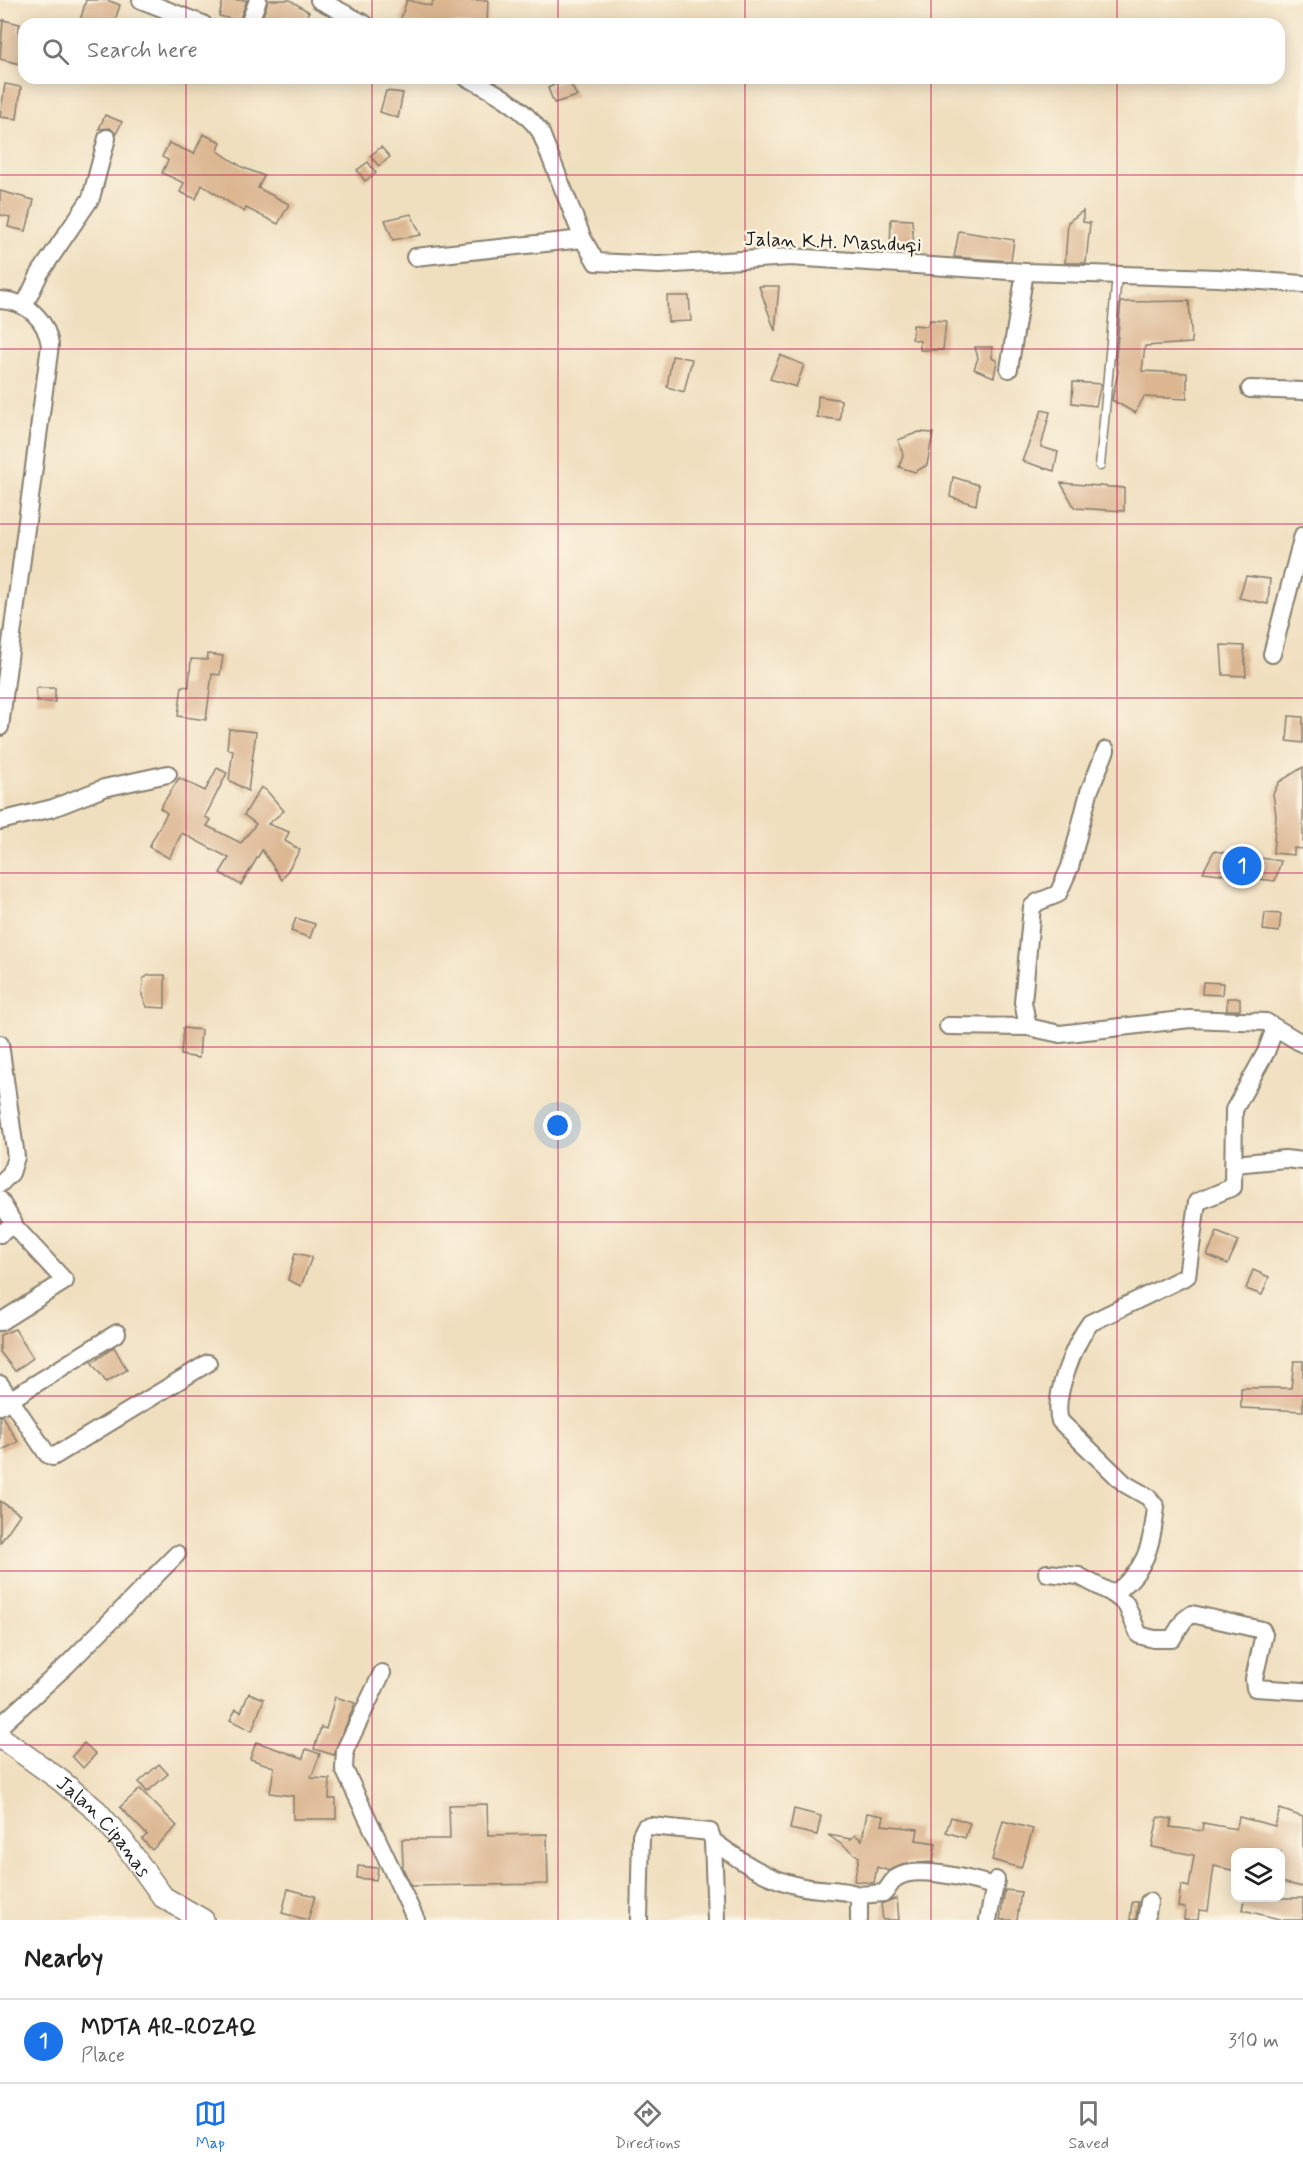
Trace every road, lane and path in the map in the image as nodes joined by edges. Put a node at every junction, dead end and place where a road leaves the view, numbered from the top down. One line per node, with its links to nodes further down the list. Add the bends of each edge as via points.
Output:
1 (141, 0): 4 (street)
2 (258, 0): 5 (street)
3 (319, 0): 6 (street)
4 (188, 18)
5 (251, 18)
6 (354, 18)
7 (479, 84): 9 (street, Jalan K.H. Mashduqi, via 500,94 540,131)
8 (107, 138): 15 (street, via 91,198 40,273)
9 (583, 239): 10 (street); 11 (street, Jalan K.H. Mashduqi, via 596,262 620,265 790,257)
10 (416, 257)
11 (1025, 272): 12 (street, Jalan K.H. Mashduqi); 16 (street)
12 (1117, 275): 13 (street, Jalan K.H. Mashduqi); 19 (lane)
13 (1303, 284)
14 (0, 300): 15 (street)
15 (24, 306): 22 (street, via 43,322 50,345)
16 (1009, 369)
17 (1250, 389): 18 (street)
18 (1303, 391)
19 (1100, 466)
20 (1303, 535): 21 (street)
21 (1272, 654)
22 (0, 727)
23 (1106, 750): 27 (street, via 1058,894 1032,907 1023,1002)
24 (168, 774): 25 (street, via 104,788 53,808)
25 (0, 821)
26 (948, 1026): 27 (street)
27 (1028, 1027): 28 (street, via 1060,1034 1190,1020 1266,1022)
28 (1275, 1028): 30 (street); 32 (street, via 1234,1110 1231,1142)
29 (0, 1044): 33 (street, via 16,1157 11,1173)
30 (1303, 1044)
31 (1303, 1161): 32 (street)
32 (1235, 1164): 43 (street, via 1233,1186 1197,1202 1186,1278 1090,1323 1080,1336 1068,1368 1058,1410 1060,1421 1125,1484 1148,1497 1156,1507 1153,1542 1132,1582)
33 (0, 1184)
34 (0, 1200): 35 (street)
35 (7, 1230): 36 (street, via 65,1281)
36 (0, 1322)
37 (117, 1334): 40 (street)
38 (208, 1363): 40 (street, via 53,1457)
39 (0, 1384): 40 (street)
40 (5, 1403)
41 (177, 1554): 46 (street)
42 (1047, 1573): 43 (street, via 1080,1576)
43 (1113, 1594): 45 (street, via 1125,1604 1139,1635 1154,1639 1172,1639 1192,1614 1262,1630 1256,1688)
44 (382, 1673): 53 (street, via 345,1750 344,1769)
45 (1303, 1691)
46 (0, 1726)
47 (0, 1737): 51 (street, Jalan Cipanas, via 97,1810)
48 (713, 1841): 49 (street, via 755,1871 799,1886); 54 (street, via 710,1832 704,1830 645,1827 641,1835); 55 (street)
49 (859, 1895): 56 (street); 57 (street, via 884,1893 896,1878 913,1874 950,1874 995,1883)
50 (1149, 1902): 58 (street)
51 (178, 1914): 52 (street, Jalan Cipanas)
52 (203, 1920)
53 (416, 1920)
54 (639, 1920)
55 (716, 1920)
56 (859, 1920)
57 (988, 1920)
58 (1146, 1920)

